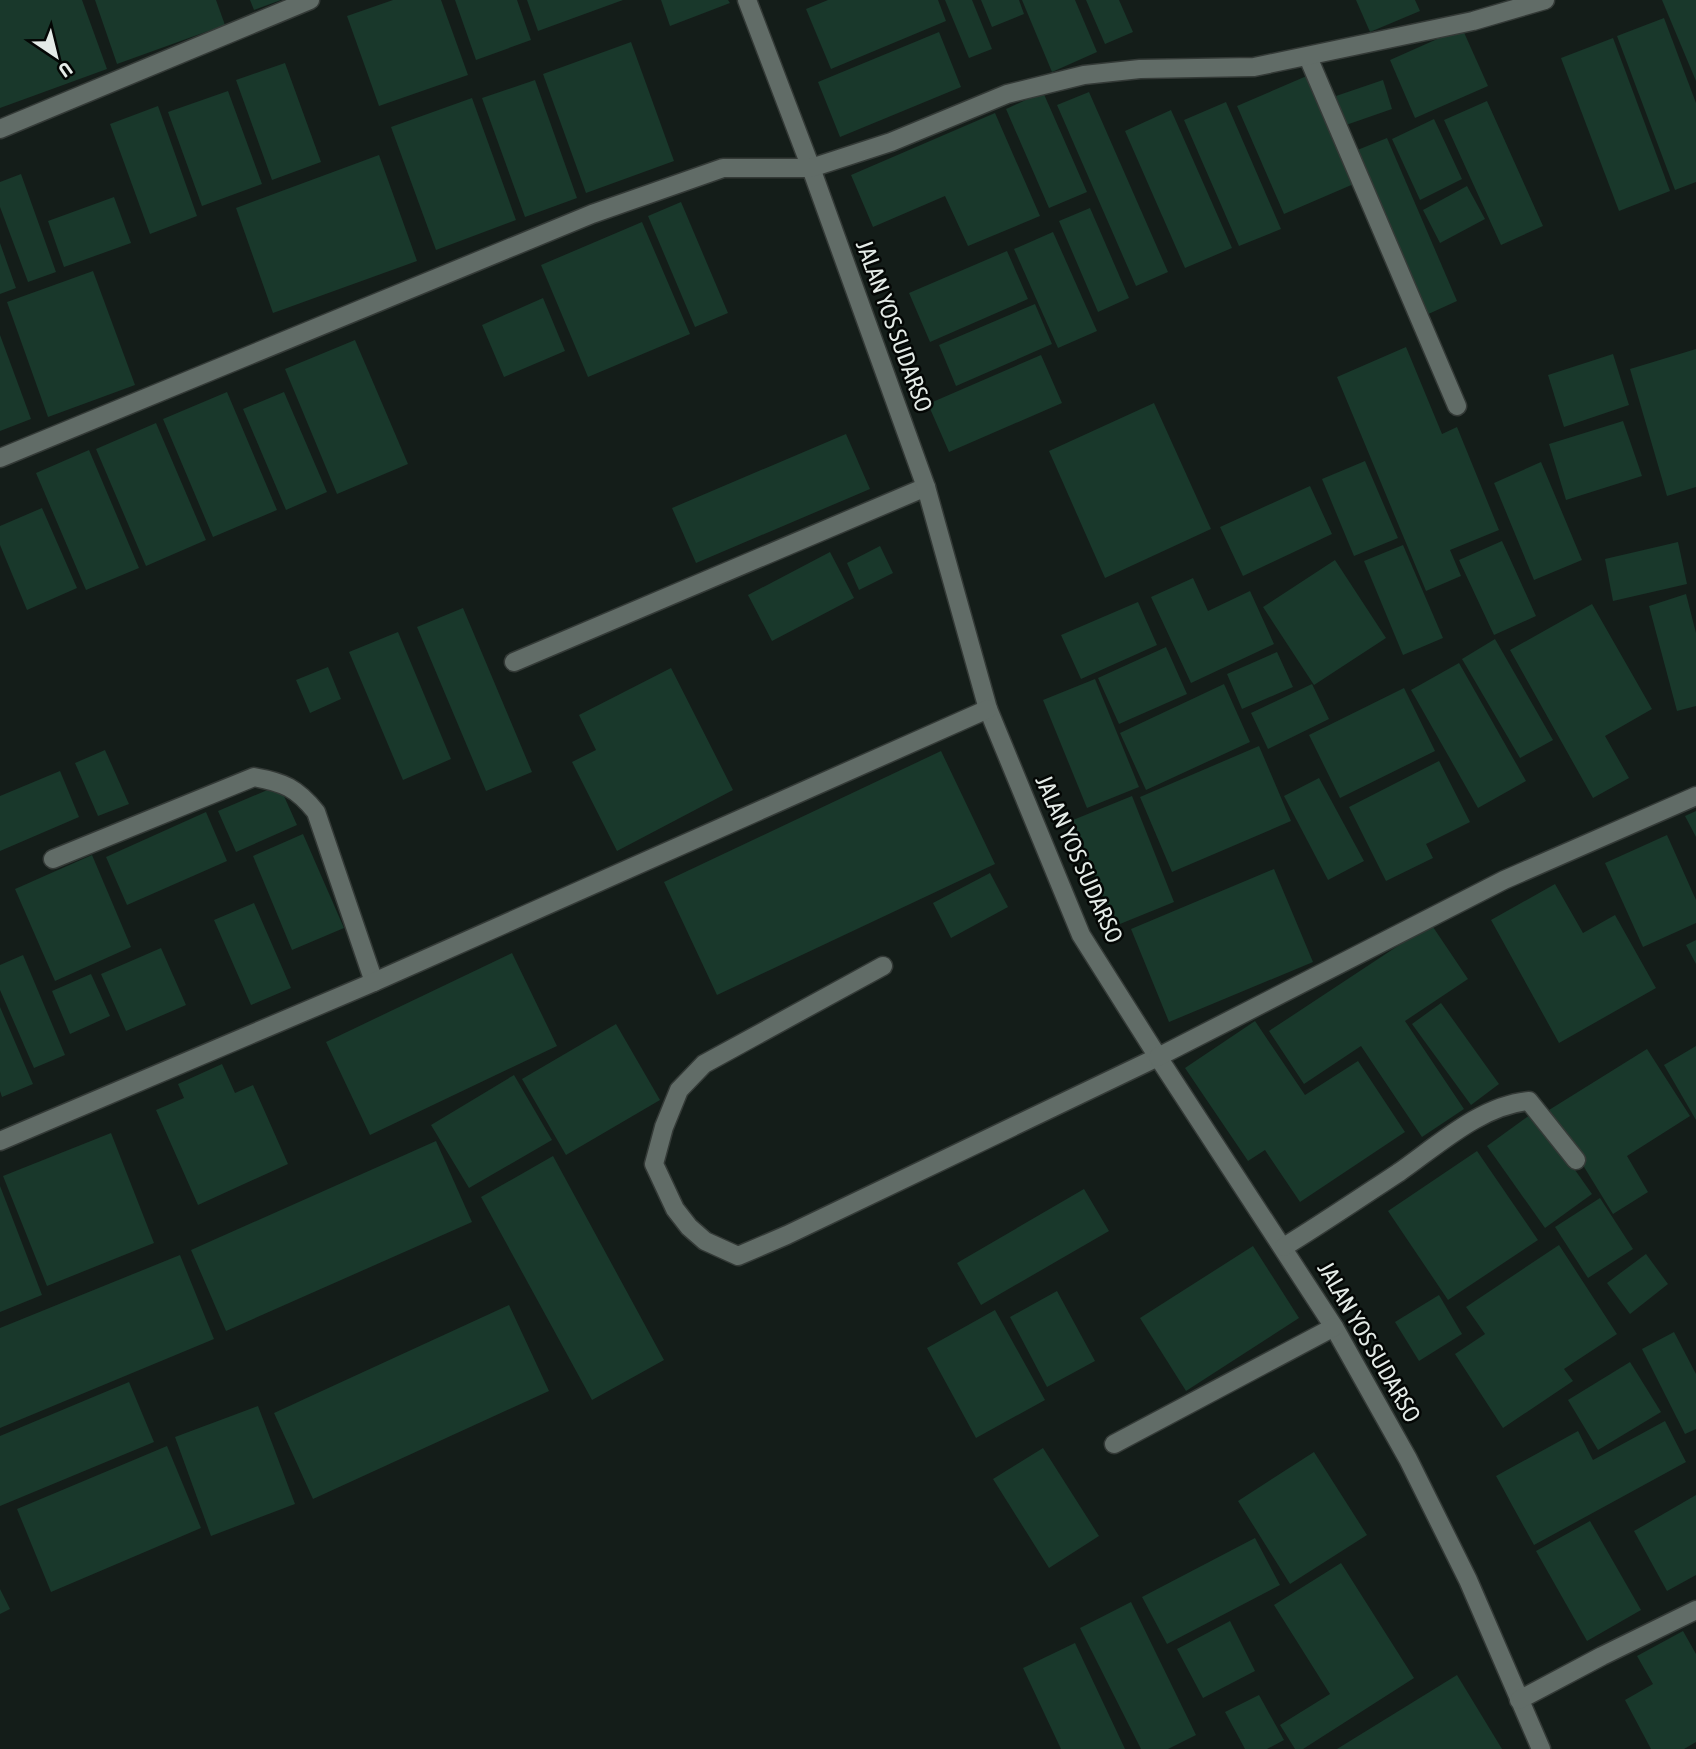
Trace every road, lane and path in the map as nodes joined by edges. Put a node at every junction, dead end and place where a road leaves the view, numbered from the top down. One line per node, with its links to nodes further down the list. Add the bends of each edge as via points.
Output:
1 (310, 0): 5 (street)
2 (747, 0): 6 (street, JALAN YOS SUDARSO)
3 (1545, 0): 4 (street)
4 (1308, 57): 6 (street, via 1254,67 1084,75 1007,94 891,142); 7 (street)
5 (0, 129)
6 (811, 168): 8 (street, via 723,168 592,214); 9 (street, JALAN YOS SUDARSO)
7 (1457, 406)
8 (0, 458)
9 (926, 487): 10 (street); 11 (street, JALAN YOS SUDARSO)
10 (514, 662)
11 (988, 709): 15 (street); 16 (street, JALAN YOS SUDARSO, via 1081,935)
12 (1696, 796): 16 (street, via 1504,880)
13 (53, 859): 15 (street, via 254,777 275,780 302,795 316,812)
14 (883, 966): 16 (street, via 705,1064 679,1090 654,1164 675,1209 705,1241 738,1256)
15 (374, 982): 17 (street)
16 (1158, 1057): 19 (street, JALAN YOS SUDARSO)
17 (0, 1141)
18 (1576, 1160): 19 (street, via 1529,1101 1512,1102 1479,1117)
19 (1284, 1247): 20 (street, JALAN YOS SUDARSO)
20 (1334, 1327): 21 (street); 23 (street, JALAN YOS SUDARSO, via 1408,1459 1468,1580)
21 (1114, 1444)
22 (1696, 1610): 23 (street)
23 (1519, 1700): 24 (street, JALAN YOS SUDARSO)
24 (1541, 1749)

